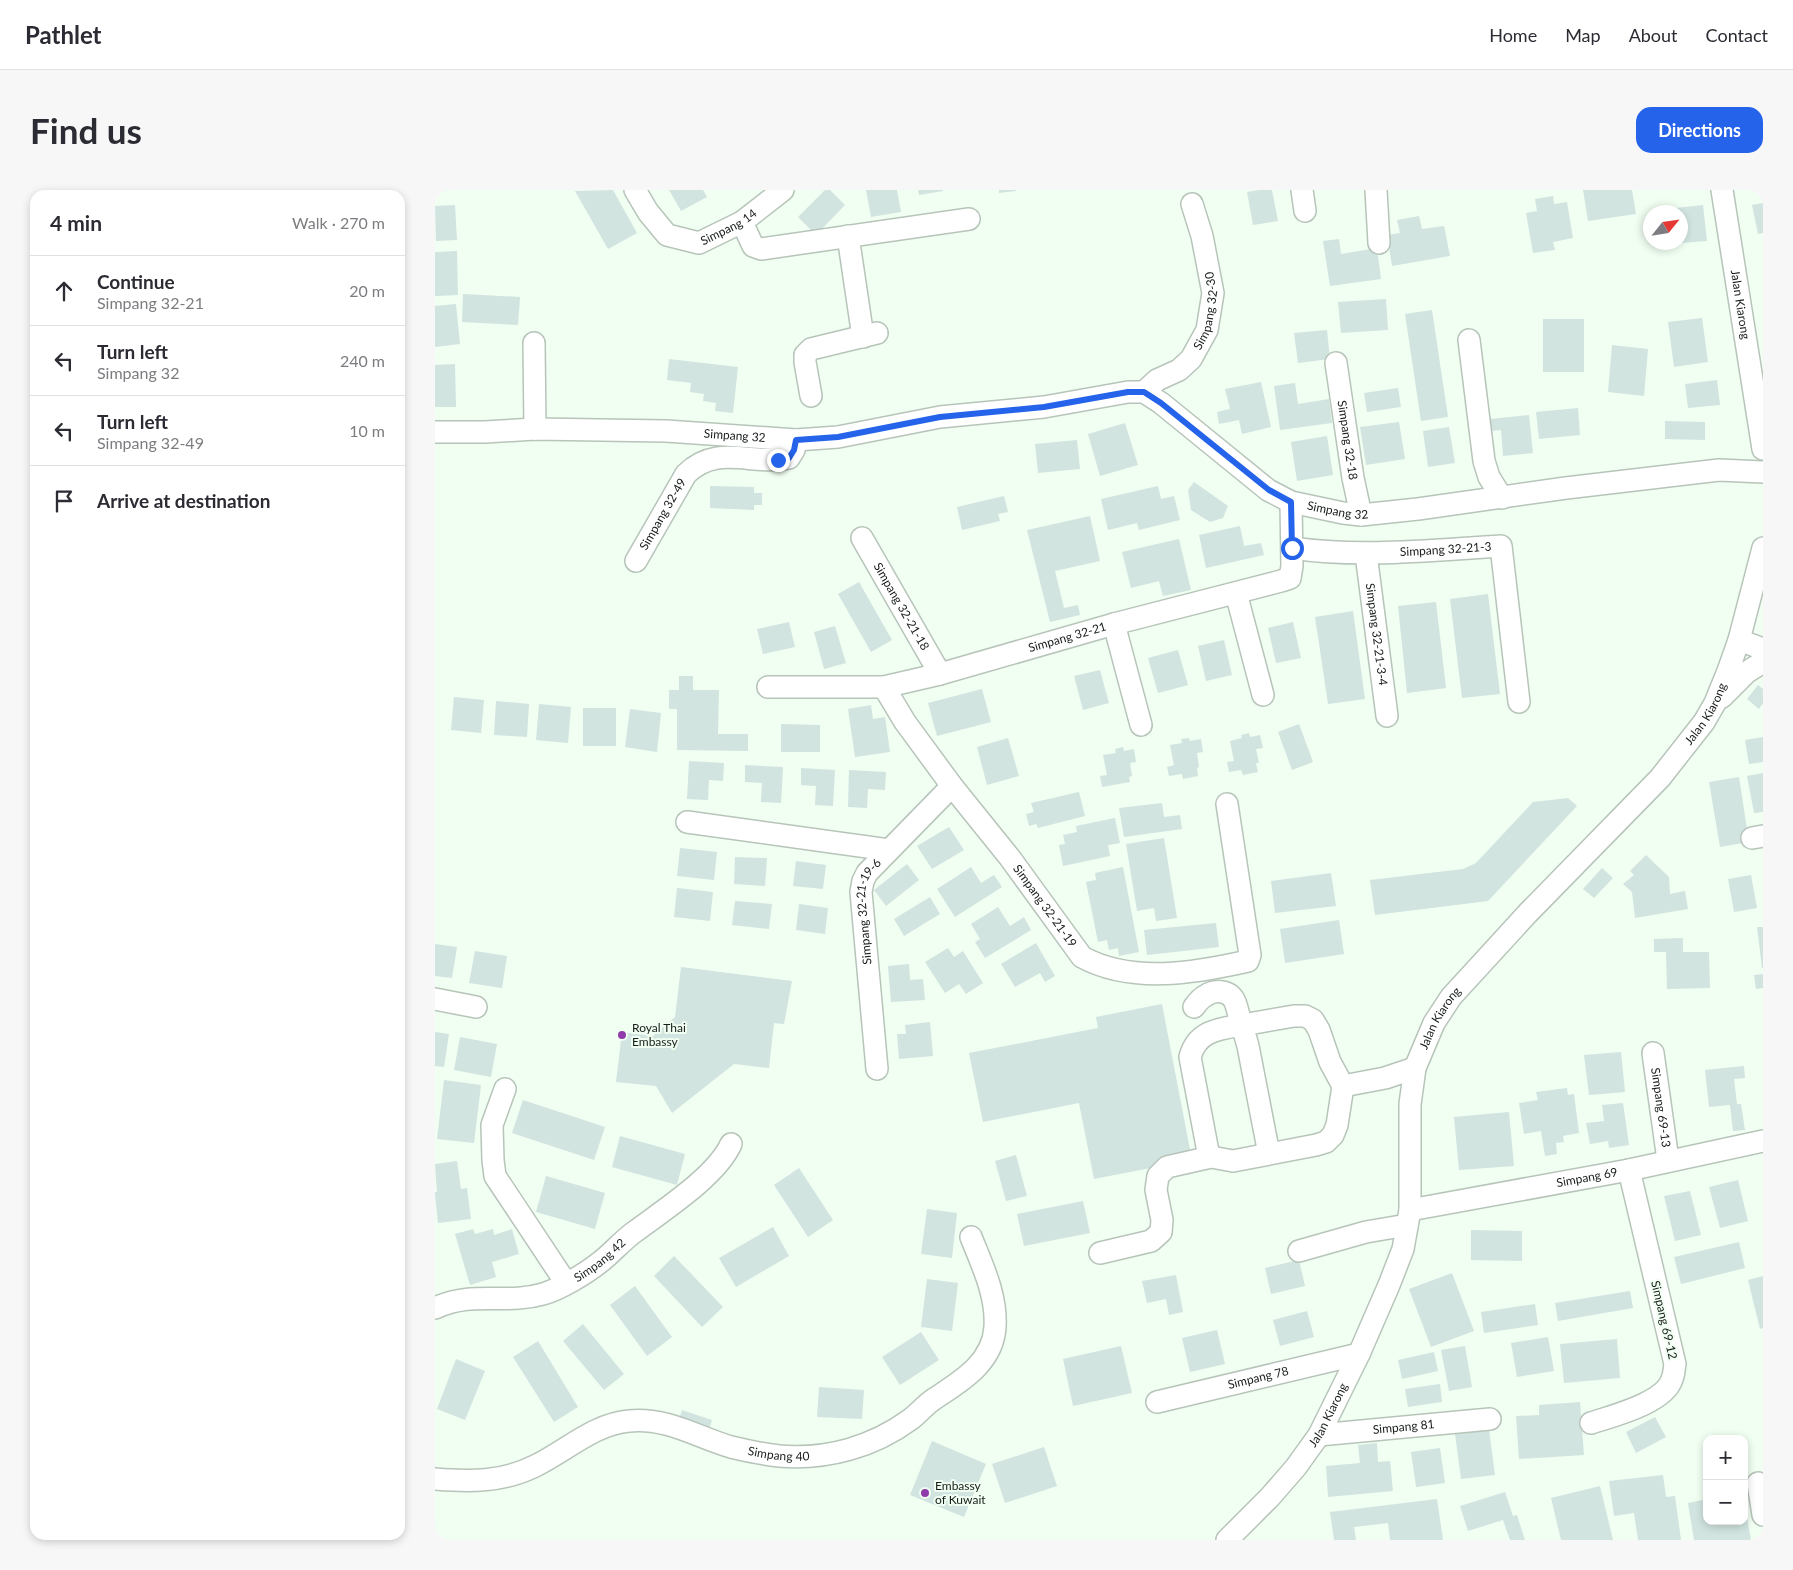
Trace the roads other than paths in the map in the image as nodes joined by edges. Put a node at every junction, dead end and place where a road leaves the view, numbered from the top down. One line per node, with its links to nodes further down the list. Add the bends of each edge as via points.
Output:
1 (635, 190): 9 (street, Simpang 14, via 667,234 699,243)
2 (783, 190): 9 (street, Simpang 14)
3 (1302, 190): 7 (street)
4 (1376, 190): 11 (street)
5 (1722, 190): 20 (street, Jalan Kiarong)
6 (1192, 204): 15 (street, Simpang 32-30, via 1213,294 1207,330 1191,359)
7 (1305, 211)
8 (969, 219): 10 (street)
9 (743, 222): 10 (street, via 753,246 761,249)
10 (848, 236): 16 (street, via 870,335 811,349 805,355)
11 (1379, 244)
12 (1469, 340): 22 (street, via 1484,461 1489,477)
13 (533, 343): 17 (street)
14 (1336, 363): 24 (street, Simpang 32-18)
15 (1144, 392): 19 (street, Simpang 32, via 1044,407 940,417 838,437); 23 (street, Simpang 32, via 1269,490)
16 (811, 396)
17 (535, 429): 18 (street, Simpang 32); 19 (street, Simpang 32, via 667,431)
18 (435, 432)
19 (796, 440): 29 (street, Simpang 32-49, via 789,458 720,457 695,465 686,474)
20 (1763, 449)
21 (1763, 472): 22 (street, Simpang 32, via 1719,470)
22 (1502, 498): 24 (street, Simpang 32)
23 (1291, 502): 24 (street, Simpang 32); 26 (street, Simpang 32-21)
24 (1361, 515)
25 (862, 538): 35 (street, Simpang 32-21-18)
26 (1292, 548): 28 (street, Simpang 32-21-3); 30 (street, Simpang 32-21, via 1289,578)
27 (1763, 548): 32 (street, Jalan Kiarong)
28 (1365, 554): 39 (street, Simpang 32-21-3, via 1501,546); 41 (street, Simpang 32-21-3-4)
29 (636, 561)
30 (1236, 593): 31 (street, Simpang 32-21); 38 (street)
31 (1114, 624): 35 (street, Simpang 32-21); 42 (street)
32 (1739, 640): 33 (street); 40 (street, Jalan Kiarong)
33 (1763, 649)
34 (1763, 662): 40 (street, via 1747,672)
35 (940, 674): 37 (street, Simpang 32-21)
36 (768, 687): 37 (street, Simpang 32-21)
37 (884, 687): 43 (street, Simpang 32-21-19, via 905,722)
38 (1263, 696)
39 (1519, 702)
40 (1715, 703): 52 (street, Jalan Kiarong, via 1704,722 1659,778 1451,997 1434,1022)
41 (1387, 716)
42 (1141, 725)
43 (952, 786): 44 (street, Simpang 32-21-19, via 1010,858 1082,957 1097,965 1145,974 1248,961 1250,955); 46 (street, Simpang 32-21-19-6)
44 (1227, 804)
45 (687, 822): 46 (street)
46 (889, 850): 53 (street, Simpang 32-21-19-6, via 867,873 861,892)
47 (435, 999): 48 (street)
48 (476, 1007)
49 (1194, 1007): 50 (street, via 1212,992 1228,993 1235,1001)
50 (1242, 1025): 54 (street, via 1294,1016 1313,1020); 58 (street); 59 (street, via 1201,1037 1190,1057)
51 (1653, 1054): 60 (street, Simpang 69-13)
52 (1415, 1068): 54 (street); 62 (street, Jalan Kiarong, via 1410,1104)
53 (877, 1069)
54 (1343, 1086): 58 (street, via 1337,1125 1326,1142)
55 (505, 1089): 66 (street, via 492,1126 495,1176)
56 (1763, 1141): 60 (street, Simpang 69)
57 (731, 1144): 66 (street, Simpang 42, via 726,1156 700,1182 627,1237 599,1264)
58 (1269, 1154): 59 (street, via 1233,1161)
59 (1209, 1157): 65 (street, via 1167,1167 1158,1176 1156,1190 1161,1232 1151,1241)
60 (1668, 1160): 61 (street, Simpang 69)
61 (1629, 1170): 62 (street, Simpang 69); 71 (street, Simpang 69-12, via 1675,1364 1672,1381 1660,1395 1640,1407)
62 (1409, 1217): 64 (street); 68 (street, Jalan Kiarong, via 1403,1249)
63 (971, 1237): 73 (street, Simpang 40, via 981,1259 993,1306 995,1328 990,1348 978,1367 883,1437 832,1454 779,1456 730,1446 680,1427 629,1420 590,1434 518,1474 475,1482)
64 (1299, 1250)
65 (1100, 1253)
66 (566, 1283): 67 (street, Simpang 42, via 544,1294 523,1298 469,1298)
67 (435, 1308)
68 (1359, 1354): 69 (street, Simpang 78); 72 (street, Jalan Kiarong)
69 (1157, 1402)
70 (1489, 1419): 72 (street, Simpang 81)
71 (1591, 1423)
72 (1319, 1435): 76 (street, Jalan Kiarong, via 1270,1497)
73 (435, 1479)
74 (1759, 1483): 75 (street)
75 (1763, 1515)
76 (1227, 1540)

